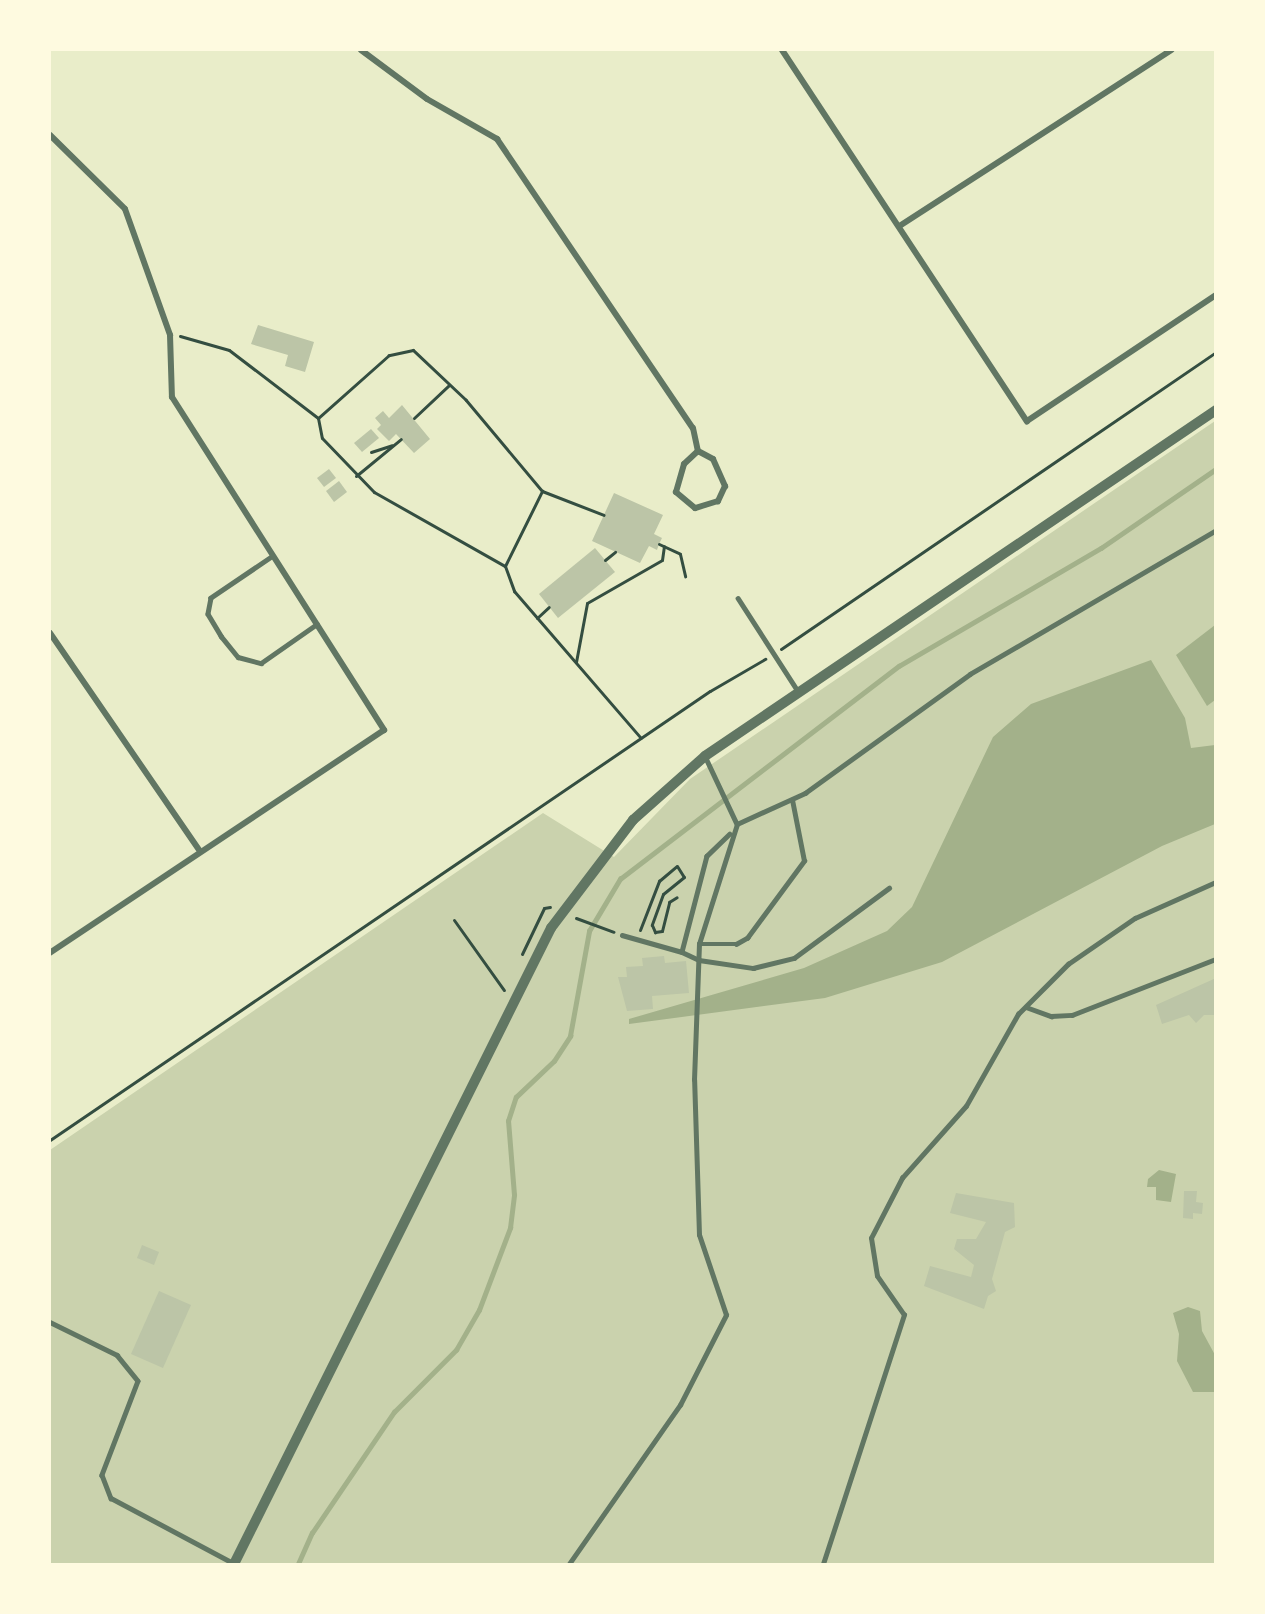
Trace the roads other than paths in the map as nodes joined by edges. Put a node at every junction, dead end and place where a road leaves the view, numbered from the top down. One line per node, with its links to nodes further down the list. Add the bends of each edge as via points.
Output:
1 (361, 50): 8 (street, via 427,99 497,139 693,428)
2 (782, 50): 5 (street)
3 (1171, 50): 5 (street)
4 (50, 135): 10 (street, via 124,209 170,335 172,397)
5 (900, 225): 6 (street, via 1027,421)
6 (1215, 295)
7 (1215, 410): 14 (street)
8 (698, 451): 8 (street, via 684,464 676,492 695,508 718,501 725,486 713,459)
9 (1215, 530): 16 (lane, via 970,674)
10 (273, 556): 12 (street); 12 (lane, via 211,598 208,614 221,636 238,657 261,663)
11 (738, 598): 14 (lane)
12 (317, 624): 19 (street, via 384,730)
13 (50, 633): 19 (street)
14 (800, 693): 15 (street)
15 (705, 756): 17 (lane); 30 (street, via 633,820 551,928)
16 (792, 800): 17 (lane); 23 (lane, via 804,861 747,938 736,944)
17 (737, 824): 18 (lane)
18 (732, 833): 23 (lane); 25 (lane, via 707,856)
19 (199, 850): 24 (street)
20 (1215, 882): 28 (lane, via 1135,918 1068,964)
21 (889, 888): 27 (lane, via 794,958 753,968)
22 (622, 935): 25 (lane)
23 (699, 945): 27 (lane)
24 (50, 952)
25 (682, 952): 27 (lane)
26 (1215, 959): 28 (lane, via 1072,1015 1051,1016)
27 (699, 960): 31 (lane, via 693,1183 699,1235 726,1315 680,1406)
28 (1026, 1007): 32 (lane, via 994,1049 960,1115 902,1178 871,1238 877,1276 904,1314)
29 (50, 1322): 30 (lane, via 117,1355 138,1382 102,1475 111,1498)
30 (235, 1564)
31 (569, 1564)
32 (823, 1564)

